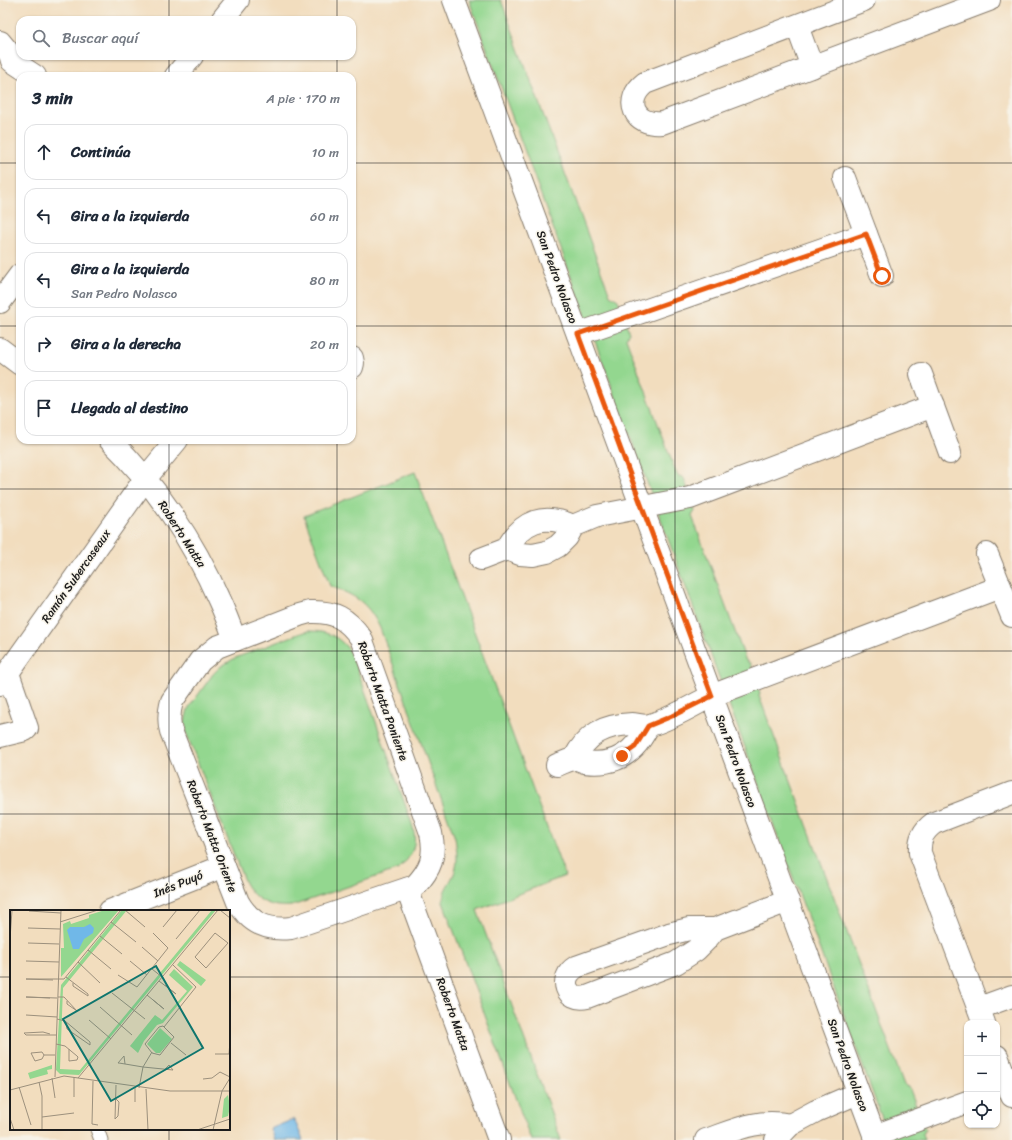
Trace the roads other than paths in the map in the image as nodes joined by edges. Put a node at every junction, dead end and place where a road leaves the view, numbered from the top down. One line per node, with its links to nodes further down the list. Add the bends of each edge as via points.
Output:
1 (238, 0): 5 (street)
2 (454, 0): 18 (street, San Pedro Nolasco)
3 (864, 0): 6 (street)
4 (974, 2): 10 (street)
5 (225, 16)
6 (797, 26): 10 (street); 10 (street, via 645,83 634,95 635,110 646,122 662,123)
7 (0, 42): 9 (street, via 10,54)
8 (189, 60): 12 (street)
9 (6, 66): 11 (street)
10 (812, 67)
11 (23, 72)
12 (179, 72)
13 (845, 178): 14 (street)
14 (866, 234): 15 (street); 18 (street)
15 (882, 276)
16 (16, 280): 17 (street)
17 (0, 302)
18 (578, 334): 27 (street, San Pedro Nolasco)
19 (0, 349): 20 (street)
20 (16, 361)
21 (921, 374): 22 (street)
22 (932, 406): 25 (street); 27 (street, via 690,498)
23 (114, 444): 26 (street, Roberto Matta)
24 (174, 444): 26 (street, Ramón Subercaseaux)
25 (950, 453)
26 (145, 479): 34 (street, Roberto Matta, via 173,517 198,558 220,600); 35 (street, Ramón Subercaseaux)
27 (642, 507): 28 (street, via 598,516); 36 (street, San Pedro Nolasco)
28 (573, 526): 29 (street, via 558,546 547,552 533,555); 29 (street, via 549,519 536,521 524,527)
29 (507, 549): 31 (street)
30 (987, 554): 32 (street)
31 (481, 559)
32 (1000, 587): 33 (street); 36 (street)
33 (1012, 616)
34 (235, 640): 40 (street, Roberto Matta Oriente, via 217,647 200,661 172,702 169,716 171,731); 41 (street, Roberto Matta Poniente, via 310,612 334,614 354,628 360,638 431,833 434,853 431,863 425,876 415,886)
35 (4, 679): 38 (street, Ramón Subercaseaux, via 27,728)
36 (712, 696): 37 (street); 42 (street, San Pedro Nolasco)
37 (648, 726): 37 (street, via 635,747 609,762 566,762 588,739 608,727 634,724)
38 (0, 736)
39 (1012, 793): 46 (street, via 934,823 927,828 919,844 920,853)
40 (224, 866): 41 (street, Roberto Matta Oriente, via 243,911 270,928 292,928); 43 (street, Inés Puyó)
41 (407, 889): 55 (street, Roberto Matta)
42 (788, 901): 44 (street); 49 (street, San Pedro Nolasco)
43 (113, 910)
44 (715, 929): 44 (street, via 689,929 669,934 576,967 569,971 566,987 574,997 587,997 676,963 696,950)
45 (1012, 996): 46 (street)
46 (982, 1016)
47 (1000, 1068): 48 (street)
48 (1006, 1091)
49 (858, 1093): 52 (street, via 816,1111); 53 (street, San Pedro Nolasco)
50 (964, 1103): 53 (street)
51 (97, 1130): 54 (lane)
52 (783, 1132): 56 (street, via 779,1122 758,1123)
53 (875, 1138)
54 (101, 1140)
55 (499, 1140)
56 (706, 1140)

